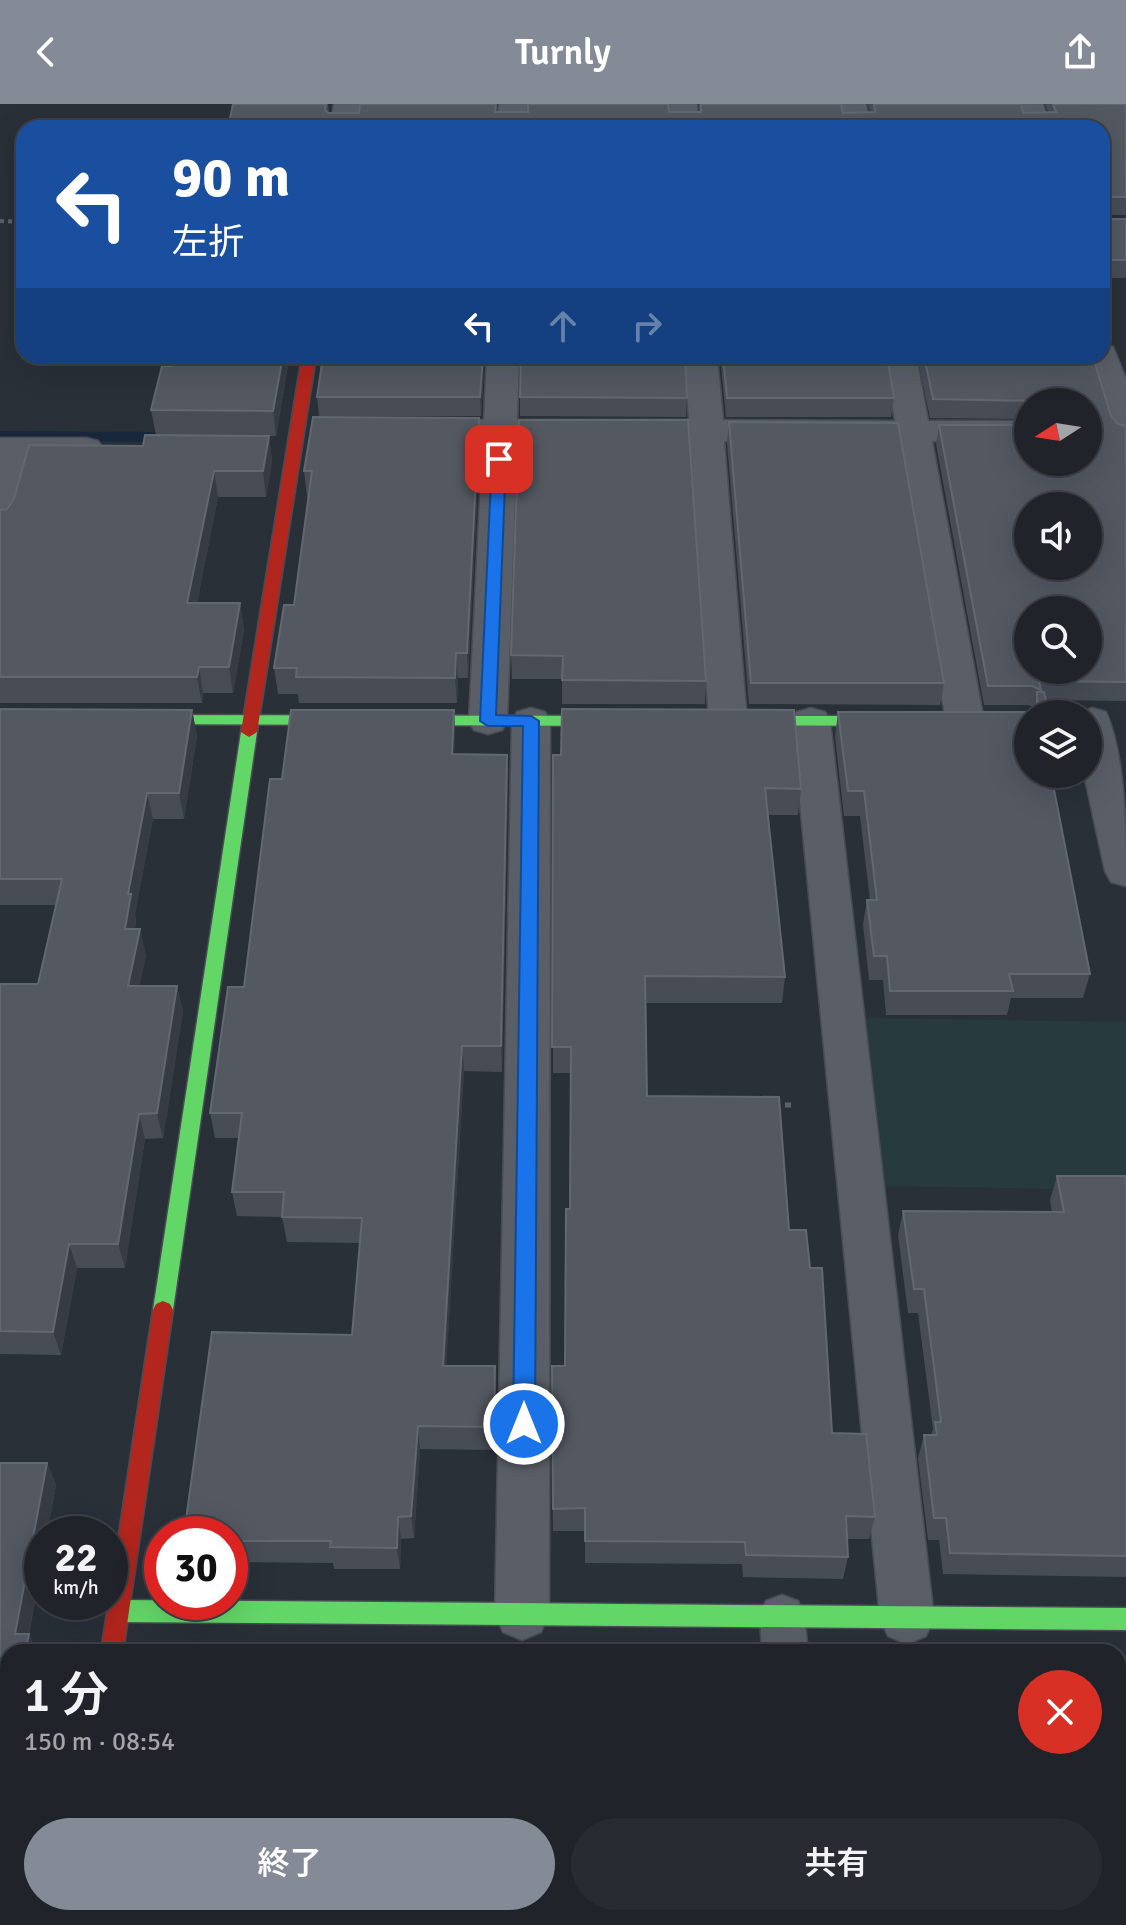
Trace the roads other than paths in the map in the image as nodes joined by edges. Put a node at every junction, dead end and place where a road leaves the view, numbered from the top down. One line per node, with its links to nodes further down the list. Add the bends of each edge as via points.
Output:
1 (308, 364): 17 (street)
2 (503, 364): 7 (street)
3 (702, 364): 8 (street)
4 (901, 364): 9 (street)
5 (1105, 364): 12 (street)
6 (390, 429): 7 (street)
7 (500, 430): 8 (street); 18 (street)
8 (706, 430): 9 (street); 20 (street)
9 (913, 431): 10 (street); 23 (street)
10 (1014, 431)
11 (1102, 431): 12 (street)
12 (1126, 432)
13 (10, 448): 14 (street); 15 (street)
14 (112, 448)
15 (0, 524)
16 (110, 720): 17 (street)
17 (251, 721): 18 (street); 26 (street)
18 (510, 721): 19 (street); 28 (street)
19 (637, 721)
20 (720, 721): 21 (street)
21 (811, 721): 22 (street); 29 (street)
22 (919, 721)
23 (965, 721)
24 (1102, 721): 25 (street)
25 (1126, 871)
26 (128, 1544)
27 (128, 1611): 28 (street)
28 (522, 1614): 32 (street)
29 (907, 1618): 30 (street); 32 (street)
30 (1126, 1619)
31 (117, 1620): 33 (street)
32 (783, 1634)
33 (113, 1644)

